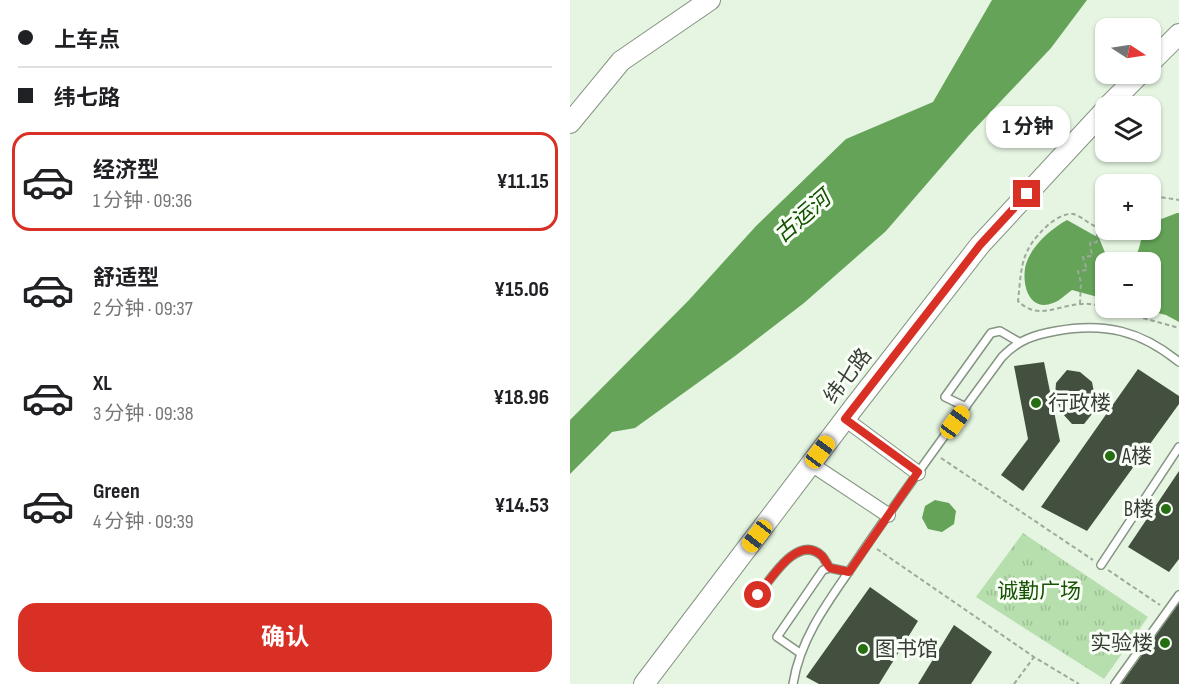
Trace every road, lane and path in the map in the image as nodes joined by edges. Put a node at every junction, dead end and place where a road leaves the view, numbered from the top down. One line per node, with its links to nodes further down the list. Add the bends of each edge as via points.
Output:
1 (710, 0): 7 (street, via 621,61)
2 (1179, 34): 3 (street)
3 (1161, 52)
4 (1130, 84): 5 (street, 纬七路)
5 (1119, 96)
6 (1095, 121): 19 (street, 纬七路, via 980,245)
7 (570, 123)
8 (1161, 197): 9 (path)
9 (1179, 200)
10 (1095, 226): 12 (path, via 1073,214 1054,220 1034,238 1021,267 1018,301 1026,309 1040,312)
11 (1097, 240): 12 (path, via 1090,243 1092,256 1083,257 1087,270 1078,270)
12 (1080, 304): 13 (path)
13 (1095, 306)
14 (1144, 318): 15 (path)
15 (1179, 328)
16 (1018, 342): 17 (lane, via 1048,332 1098,327 1141,338); 18 (lane, via 1002,357); 18 (lane, via 1000,331 991,333 945,397)
17 (1179, 362)
18 (966, 407): 21 (lane)
19 (845, 419): 22 (street, 纬七路); 23 (street)
20 (1179, 447): 26 (lane)
21 (932, 453): 23 (lane); 26 (path)
22 (811, 464): 24 (street); 34 (street, 纬七路)
23 (918, 472): 24 (lane)
24 (888, 515): 25 (lane)
25 (869, 543): 28 (lane); 33 (path)
26 (1101, 565): 31 (path)
27 (830, 568): 28 (lane); 29 (lane, via 822,556 801,550 792,554); 32 (lane, via 823,570 777,637)
28 (849, 572): 32 (lane)
29 (758, 595)
30 (1179, 595): 31 (lane)
31 (1168, 610): 38 (lane)
32 (800, 653): 35 (lane)
33 (1034, 657): 36 (path); 37 (path)
34 (644, 684)
35 (793, 684)
36 (1014, 684)
37 (1079, 684)
38 (1115, 684)

